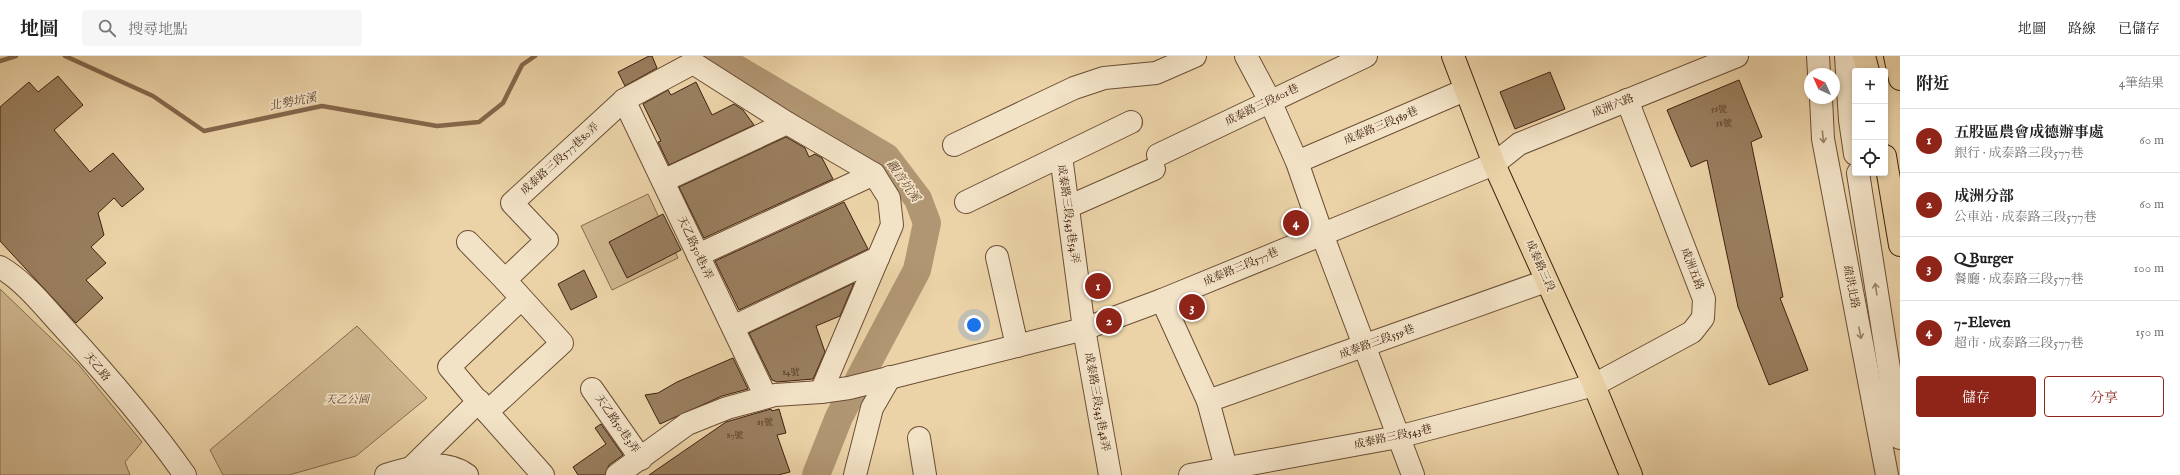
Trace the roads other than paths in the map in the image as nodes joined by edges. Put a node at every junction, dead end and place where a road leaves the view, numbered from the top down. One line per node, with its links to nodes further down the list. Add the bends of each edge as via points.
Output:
1 (1195, 56): 21 (street, via 1156,73 1104,78 1074,88)
2 (1246, 56): 16 (street)
3 (1366, 56): 16 (street, 成泰路三段601巷)
4 (1453, 56): 13 (main road, 成泰路三段)
5 (1737, 56): 15 (street, 成洲六路)
6 (1818, 56): 10 (street)
7 (1846, 56): 20 (street)
8 (1864, 56): 11 (main road)
9 (1894, 56): 12 (main road)
10 (1819, 68)
11 (1867, 68)
12 (1900, 79)
13 (1465, 90): 23 (street, 成泰路三段589巷); 24 (main road, 成泰路三段)
14 (624, 100): 19 (street, via 693,63); 28 (street, 天乙路50巷1弄); 38 (street, 成泰路三段577巷80弄, via 512,203 547,240)
15 (1627, 100): 24 (street, 成洲六路, via 1519,144); 47 (street, 成洲五路, via 1704,299 1703,318 1692,332)
16 (1270, 101): 23 (street); 30 (street, 成泰路三段601巷)
17 (1821, 104): 70 (street, 疏洪北路, one-way to 70, via 1823,139)
18 (1131, 122): 22 (street)
19 (787, 123): 25 (street); 28 (street)
20 (1853, 140)
21 (954, 145)
22 (1060, 156): 29 (street, 成泰路三段543巷54弄); 30 (street, 成泰路三段543巷54弄)
23 (1297, 162): 31 (street)
24 (1494, 164): 31 (street, 成泰路三段577巷); 39 (main road, 成泰路三段)
25 (874, 174): 34 (street); 36 (street, via 890,198 892,225)
26 (1888, 174): 33 (main road)
27 (1858, 176): 55 (street, one-way to 27)
28 (663, 181): 34 (street, 天乙路50巷1弄)
29 (966, 202)
30 (1068, 207): 43 (street, 成泰路三段543巷54弄)
31 (1322, 234): 41 (street, 成泰路三段577巷); 45 (street)
32 (468, 242): 38 (street)
33 (1900, 245)
34 (698, 255): 42 (street, 天乙路50巷1弄)
35 (997, 257): 44 (street)
36 (878, 258): 42 (street); 49 (street)
37 (0, 267): 59 (street, 天乙路, via 34,295 76,341 163,443)
38 (505, 280): 40 (street)
39 (1546, 281): 45 (street, 成泰路三段559巷); 47 (main road, 成泰路三段)
40 (520, 300): 52 (street, via 449,366); 52 (street, via 562,343)
41 (1162, 300): 43 (street, 成泰路三段577巷); 51 (street)
42 (732, 328): 50 (street, 天乙路50巷1弄)
43 (1084, 329): 44 (street, 成泰路三段577巷); 66 (street, 成泰路三段543巷48弄)
44 (1017, 346): 46 (street, 成泰路三段577巷)
45 (1364, 347): 51 (street, 成泰路三段559巷); 53 (street)
46 (890, 377): 49 (street, 成泰路三段577巷, via 849,388); 64 (street, via 872,408)
47 (1594, 385): 53 (street, 成泰路三段543巷); 69 (main road, 成泰路三段)
48 (592, 389): 56 (street, 天乙路50巷3弄)
49 (821, 392): 50 (street)
50 (766, 397): 56 (street, via 726,408 687,424)
51 (1208, 401): 58 (street)
52 (483, 406): 57 (street); 62 (street)
53 (1398, 437): 58 (street, 成泰路三段543巷); 68 (street)
54 (919, 438): 65 (street)
55 (1900, 438)
56 (641, 459): 63 (street)
57 (412, 467): 60 (street); 61 (street, via 441,466)
58 (1228, 472): 67 (street, 成泰路三段543巷)
59 (186, 475)
60 (386, 475)
61 (467, 475)
62 (543, 475)
63 (617, 475)
64 (855, 475)
65 (925, 475)
66 (1110, 475)
67 (1190, 475)
68 (1413, 475)
69 (1630, 475)
70 (1887, 475)

